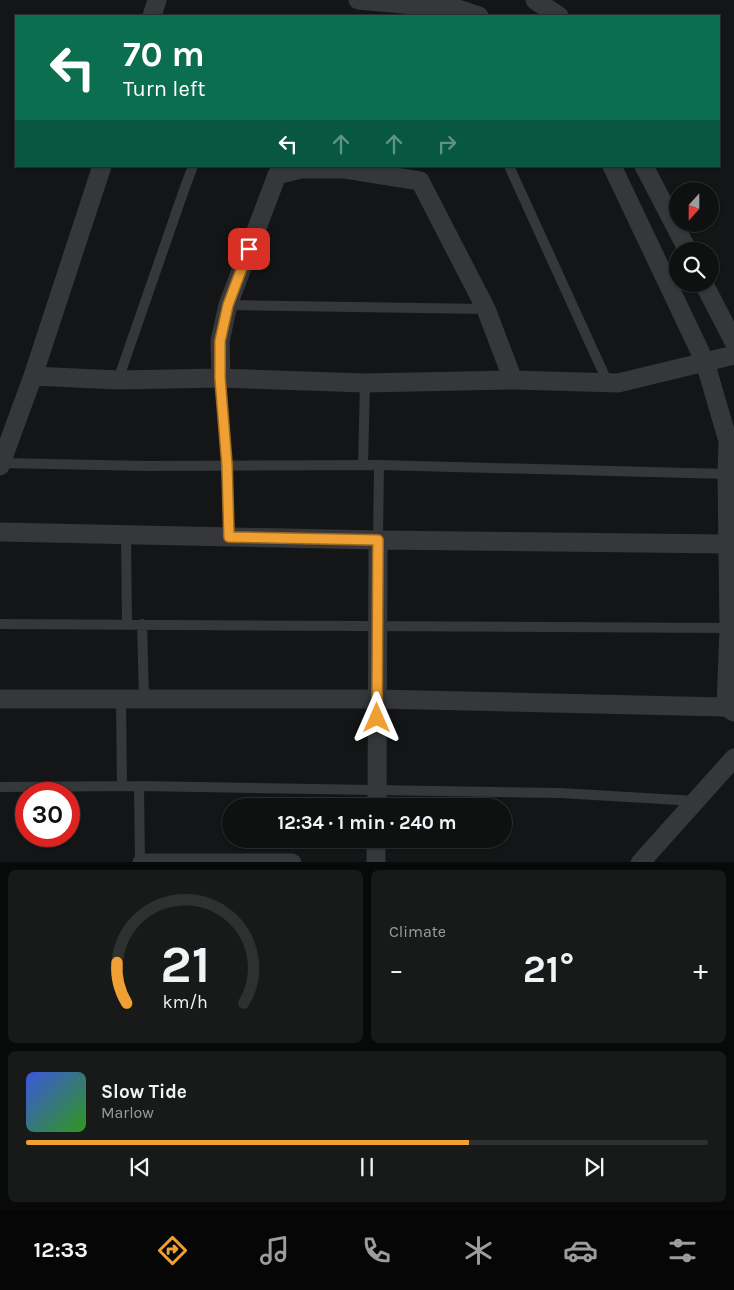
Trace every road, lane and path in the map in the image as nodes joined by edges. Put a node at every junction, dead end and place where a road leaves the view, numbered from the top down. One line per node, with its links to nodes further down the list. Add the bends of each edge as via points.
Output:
1 (157, 0): 4 (street)
2 (359, 0): 5 (street); 6 (street, via 458,9)
3 (535, 0): 7 (street)
4 (152, 15)
5 (358, 15)
6 (476, 15)
7 (558, 15)
8 (102, 167): 21 (street)
9 (194, 167): 23 (lane)
10 (345, 167): 16 (street, via 301,169 277,175); 17 (street, via 420,181)
11 (509, 167): 26 (lane)
12 (612, 167): 20 (street)
13 (645, 167): 14 (street)
14 (683, 242)
15 (708, 292): 18 (street)
16 (228, 305): 17 (lane); 22 (street, via 220,341)
17 (486, 309): 24 (street)
18 (734, 342)
19 (734, 355): 20 (street)
20 (705, 362): 26 (street); 31 (street, via 728,441)
21 (33, 376): 23 (street); 27 (street)
22 (220, 378): 23 (street); 25 (street); 28 (lane)
23 (118, 380)
24 (513, 380): 25 (street); 26 (street)
25 (365, 383): 29 (lane)
26 (608, 383)
27 (0, 464): 28 (lane)
28 (227, 465): 29 (lane); 34 (lane)
29 (363, 465): 30 (lane)
30 (380, 465): 31 (lane); 35 (lane)
31 (727, 474): 36 (street)
32 (0, 532): 33 (street)
33 (126, 536): 34 (street); 38 (lane)
34 (229, 537): 35 (street)
35 (378, 540): 36 (street); 40 (street)
36 (728, 544): 41 (street)
37 (0, 624): 38 (lane)
38 (127, 624): 39 (lane)
39 (142, 624): 40 (lane); 44 (lane)
40 (378, 626): 41 (lane); 45 (street)
41 (729, 628): 46 (street)
42 (121, 698): 43 (street); 44 (street); 48 (lane)
43 (0, 699)
44 (144, 699): 45 (street)
45 (377, 699): 46 (street); 51 (street)
46 (730, 709)
47 (734, 758): 52 (street)
48 (122, 786): 49 (lane); 50 (lane)
49 (139, 786): 51 (lane); 54 (lane)
50 (0, 787)
51 (377, 798): 52 (lane, via 560,793)
52 (696, 801): 58 (street)
53 (376, 848): 57 (street)
54 (141, 862): 55 (street)
55 (227, 862): 56 (street)
56 (292, 862)
57 (376, 862)
58 (640, 862)

